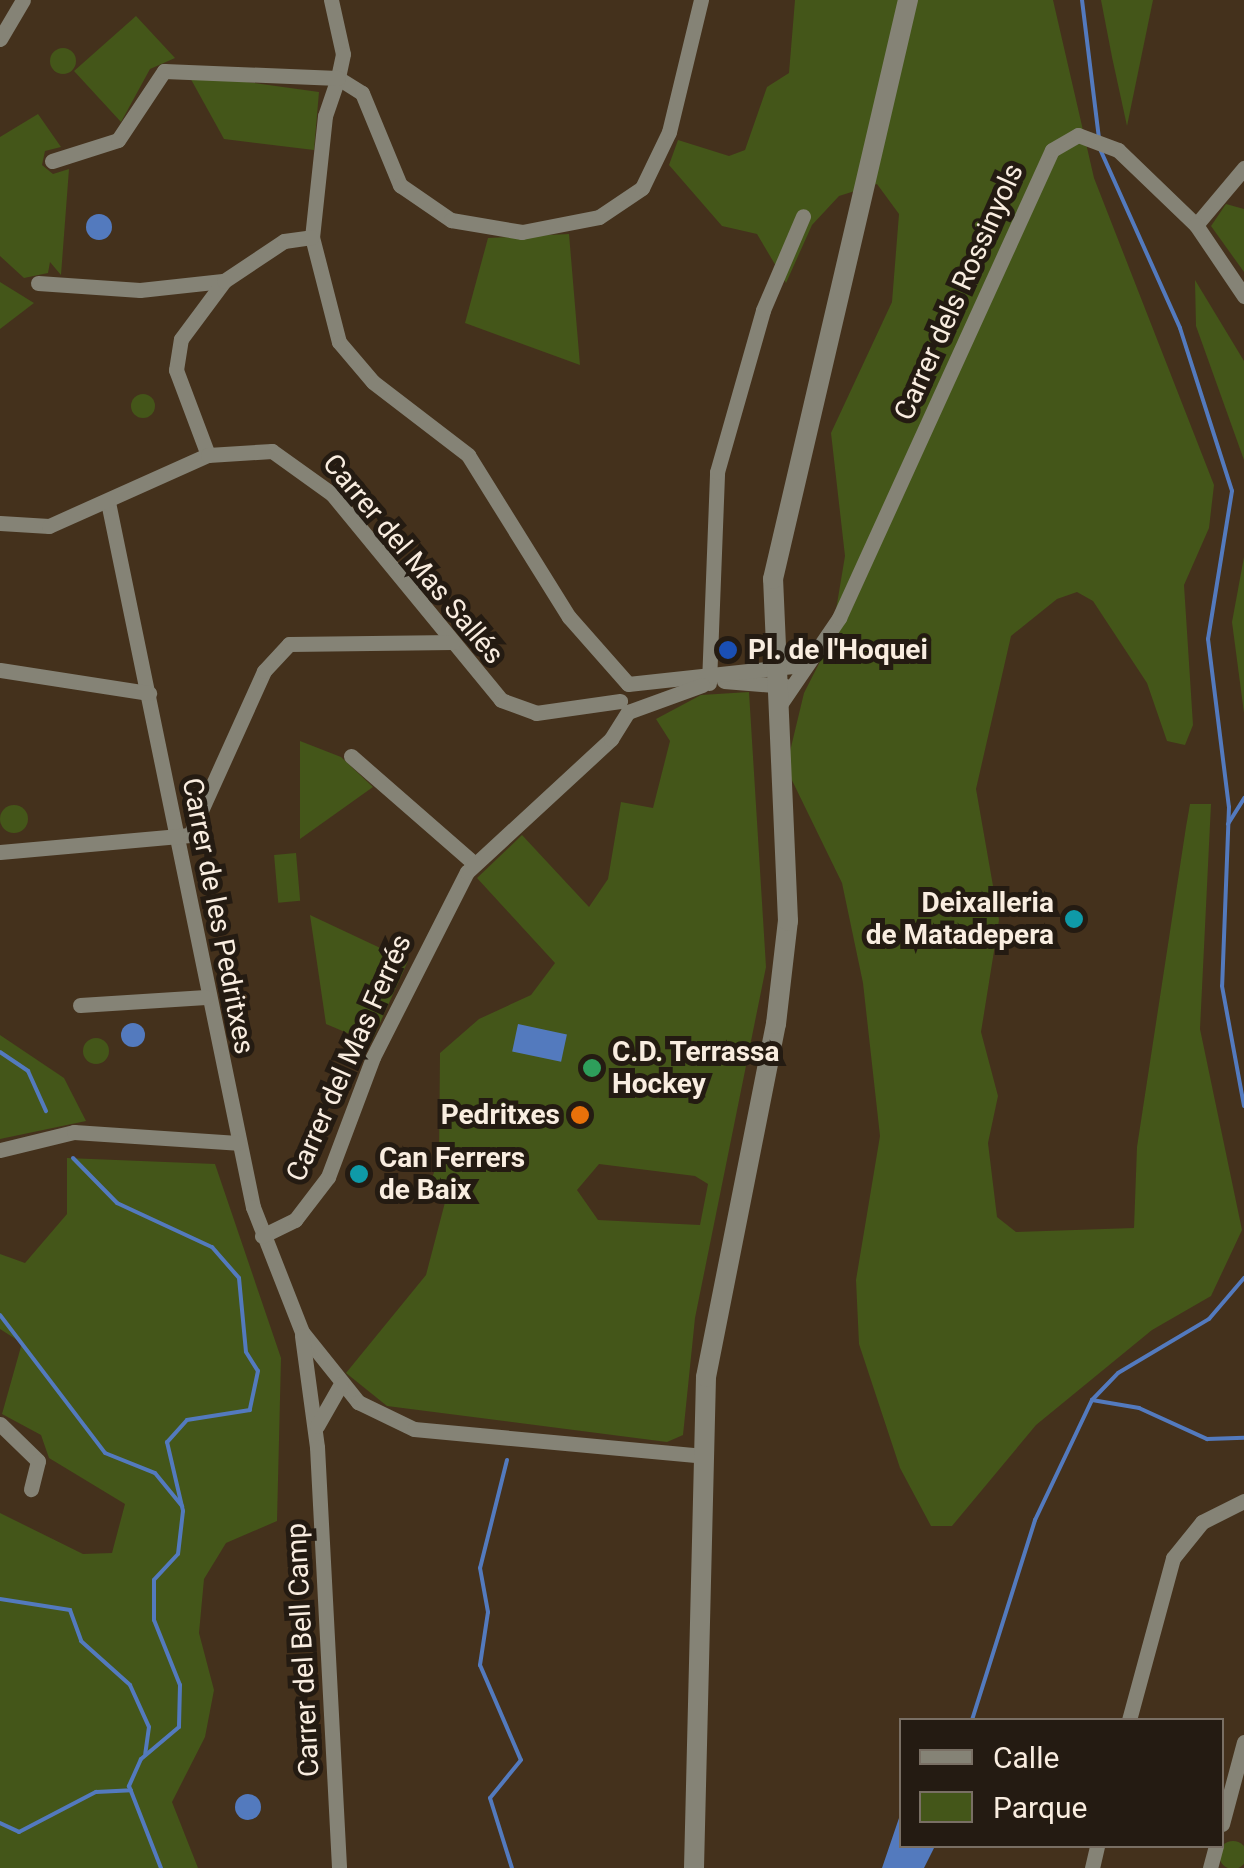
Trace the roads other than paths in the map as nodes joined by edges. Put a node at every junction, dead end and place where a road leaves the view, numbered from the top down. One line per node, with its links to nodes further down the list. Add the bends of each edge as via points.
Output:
1 (23, 0): 5 (street)
2 (331, 0): 6 (street, via 344,54)
3 (701, 0): 6 (street, via 669,132 642,188 614,210 563,228 473,228 412,200 387,166 362,93)
4 (908, 0): 18 (street, via 780,537)
5 (0, 39)
6 (338, 78): 7 (street, via 164,70 118,140); 11 (street, via 324,116)
7 (52, 160)
8 (1244, 168): 10 (street)
9 (803, 216): 23 (street, via 763,310 716,472)
10 (1196, 225): 14 (street, Carrer dels Rossinyols); 21 (street, Carrer dels Rossinyols, via 1099,138 1078,135 1052,150 825,644)
11 (312, 237): 12 (street, via 284,241); 24 (street, via 339,342 373,382 468,455 569,618)
12 (224, 280): 13 (street, via 140,290); 15 (street, via 176,360)
13 (38, 283)
14 (1244, 296)
15 (208, 455): 16 (street, Carrer del Mas Sallés); 19 (street, Carrer del Mas Sallés, via 258,448 291,457)
16 (108, 502): 17 (street, Carrer del Mas Sallés, via 49,526); 25 (street, Carrer de les Pedritxes)
17 (0, 524)
18 (772, 639): 21 (street); 22 (street)
19 (453, 642): 26 (street, Carrer del Mas Sallés, via 517,708 562,713); 30 (street, via 310,637 275,653 202,823)
20 (0, 670): 25 (street)
21 (802, 670): 22 (street); 28 (street, Carrer dels Rossinyols)
22 (773, 678): 23 (street); 28 (street)
23 (709, 679): 24 (street); 27 (street, Carrer del Mas Sallés)
24 (635, 684): 26 (street, Carrer del Mas Ferrés); 27 (street)
25 (148, 692): 30 (street, Carrer de les Pedritxes)
26 (624, 706): 27 (street, Carrer del Mas Sallés); 32 (street, Carrer del Mas Ferrés, via 611,740)
27 (648, 707)
28 (776, 718): 42 (street, via 784,973 710,1349)
29 (351, 756): 32 (street)
30 (177, 839): 31 (street); 33 (street, Carrer de les Pedritxes)
31 (0, 852)
32 (475, 864): 37 (street, Carrer del Mas Ferrés, via 420,955 322,1187 294,1220)
33 (206, 997): 34 (street); 35 (street, Carrer de les Pedritxes)
34 (80, 1005)
35 (238, 1143): 36 (street, via 74,1132); 37 (street, Carrer de les Pedritxes)
36 (0, 1150)
37 (262, 1236): 38 (street, Carrer de les Pedritxes)
38 (302, 1332): 39 (street, Carrer de les Pedritxes); 41 (street, Carrer de les Pedritxes)
39 (340, 1384): 41 (street); 42 (street, Carrer de les Pedritxes, via 414,1429)
40 (0, 1424): 43 (street, via 38,1462)
41 (316, 1430): 48 (street, Carrer del Bell Camp)
42 (704, 1456): 49 (street)
43 (31, 1489)
44 (1244, 1500): 45 (street, via 1202,1522 1173,1558)
45 (1130, 1718)
46 (1244, 1742): 47 (street)
47 (1224, 1817)
48 (339, 1868)
49 (694, 1868)

